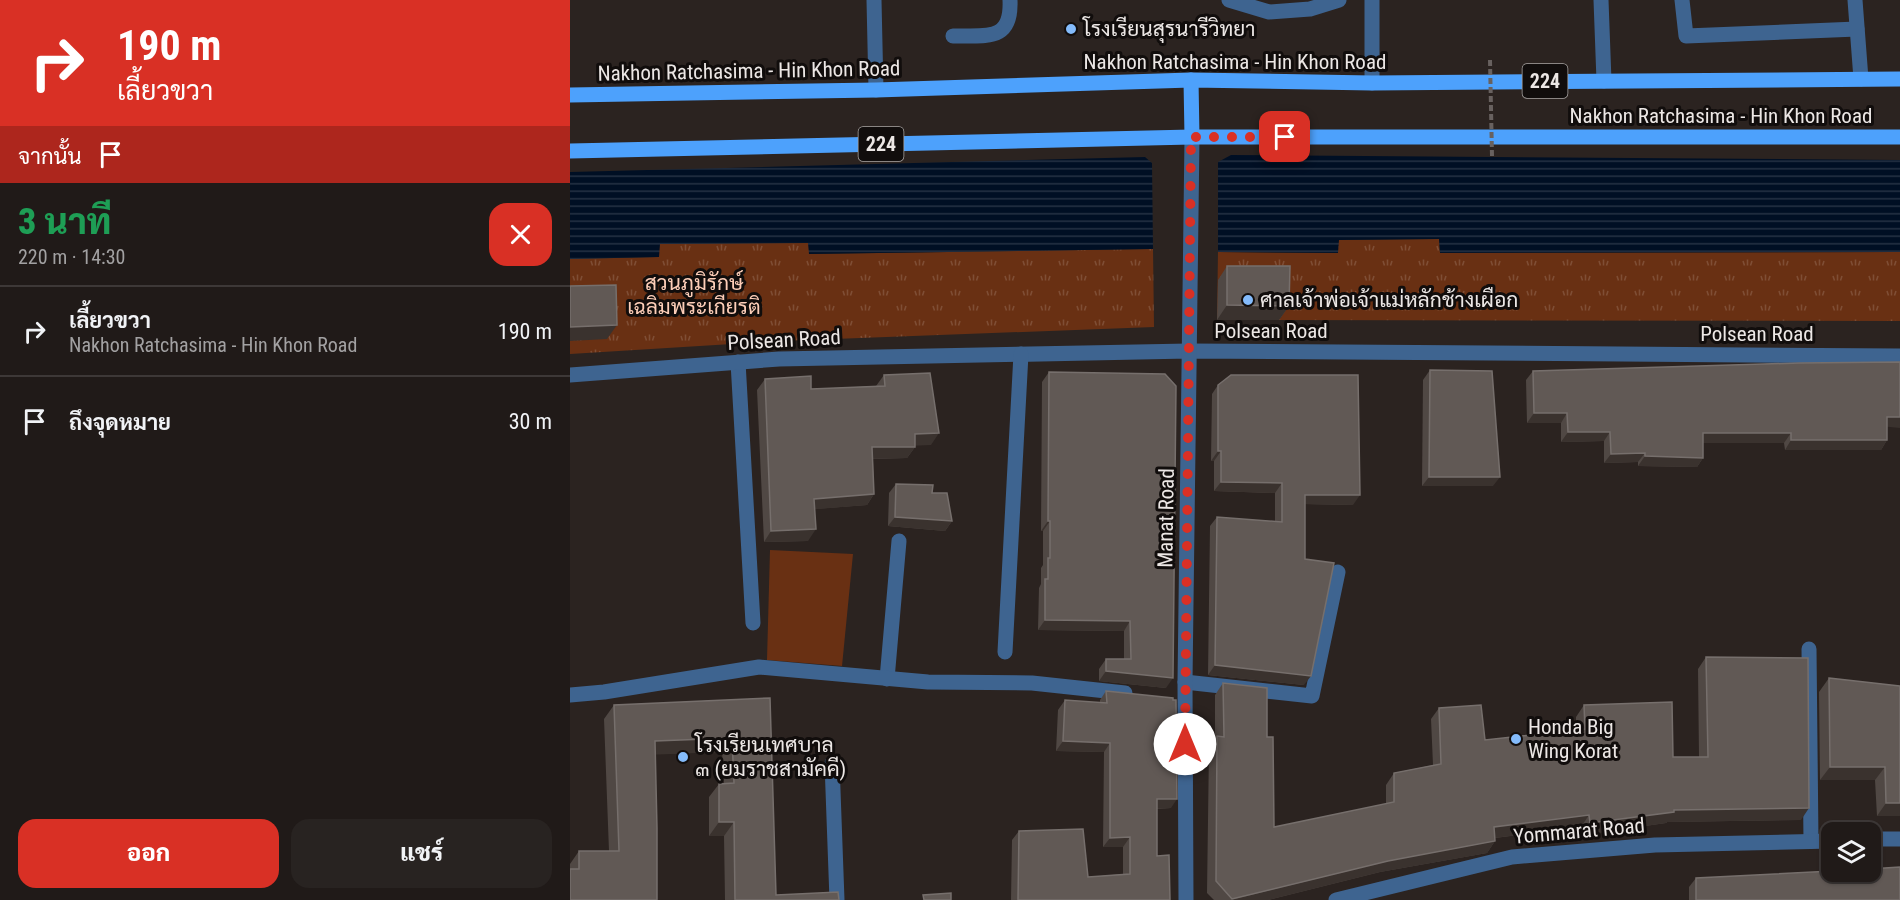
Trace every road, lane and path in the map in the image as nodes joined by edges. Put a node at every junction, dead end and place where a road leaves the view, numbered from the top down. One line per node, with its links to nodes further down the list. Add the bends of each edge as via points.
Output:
1 (874, 0): 17 (street)
2 (1010, 0): 10 (street, via 1011,14 1004,29 995,34)
3 (1229, 0): 4 (street, via 1269,12 1310,9)
4 (1339, 0)
5 (1372, 0): 16 (street)
6 (1601, 0): 15 (street)
7 (1682, 0): 9 (street, via 1686,36)
8 (1856, 0): 9 (street)
9 (1857, 29): 12 (street)
10 (952, 36)
11 (1491, 60): 22 (path, bridge)
12 (1861, 79): 13 (main road, Nakhon Ratchasima - Hin Khon Road / 224); 15 (main road, Nakhon Ratchasima - Hin Khon Road / 224)
13 (1900, 79)
14 (1191, 80): 16 (main road, Nakhon Ratchasima - Hin Khon Road / 224); 17 (main road, Nakhon Ratchasima - Hin Khon Road / 224); 19 (main road)
15 (1604, 81): 16 (main road, Nakhon Ratchasima - Hin Khon Road / 224)
16 (1372, 83)
17 (876, 90): 18 (main road, Nakhon Ratchasima - Hin Khon Road / 224)
18 (570, 94)
19 (1191, 137): 20 (main road, Nakhon Ratchasima - Hin Khon Road / 224); 21 (main road, Nakhon Ratchasima - Hin Khon Road / 224); 23 (street, Manat Road)
20 (1900, 137)
21 (570, 151)
22 (1492, 156)
23 (1190, 351): 24 (street, Polsean Road); 25 (street, Polsean Road); 34 (street, Manat Road)
24 (1021, 354): 26 (street, Polsean Road); 32 (street)
25 (1900, 356)
26 (738, 362): 27 (street, Polsean Road); 30 (street)
27 (570, 375)
28 (899, 541): 33 (street)
29 (1338, 572): 34 (street, via 1312,696)
30 (753, 623)
31 (1809, 649): 40 (street)
32 (1005, 652)
33 (887, 679): 35 (street, via 1032,683); 36 (street, via 759,667)
34 (1185, 682): 43 (street, Manat Road, via 1179,699)
35 (1138, 694)
36 (570, 695)
37 (831, 763): 42 (street)
38 (1900, 838): 39 (street)
39 (1881, 839)
40 (1811, 841): 41 (street, Yommarat Road); 44 (street, Yommarat Road, via 1654,845 1512,857)
41 (1821, 841)
42 (837, 900)
43 (1186, 900)
44 (1336, 900)

